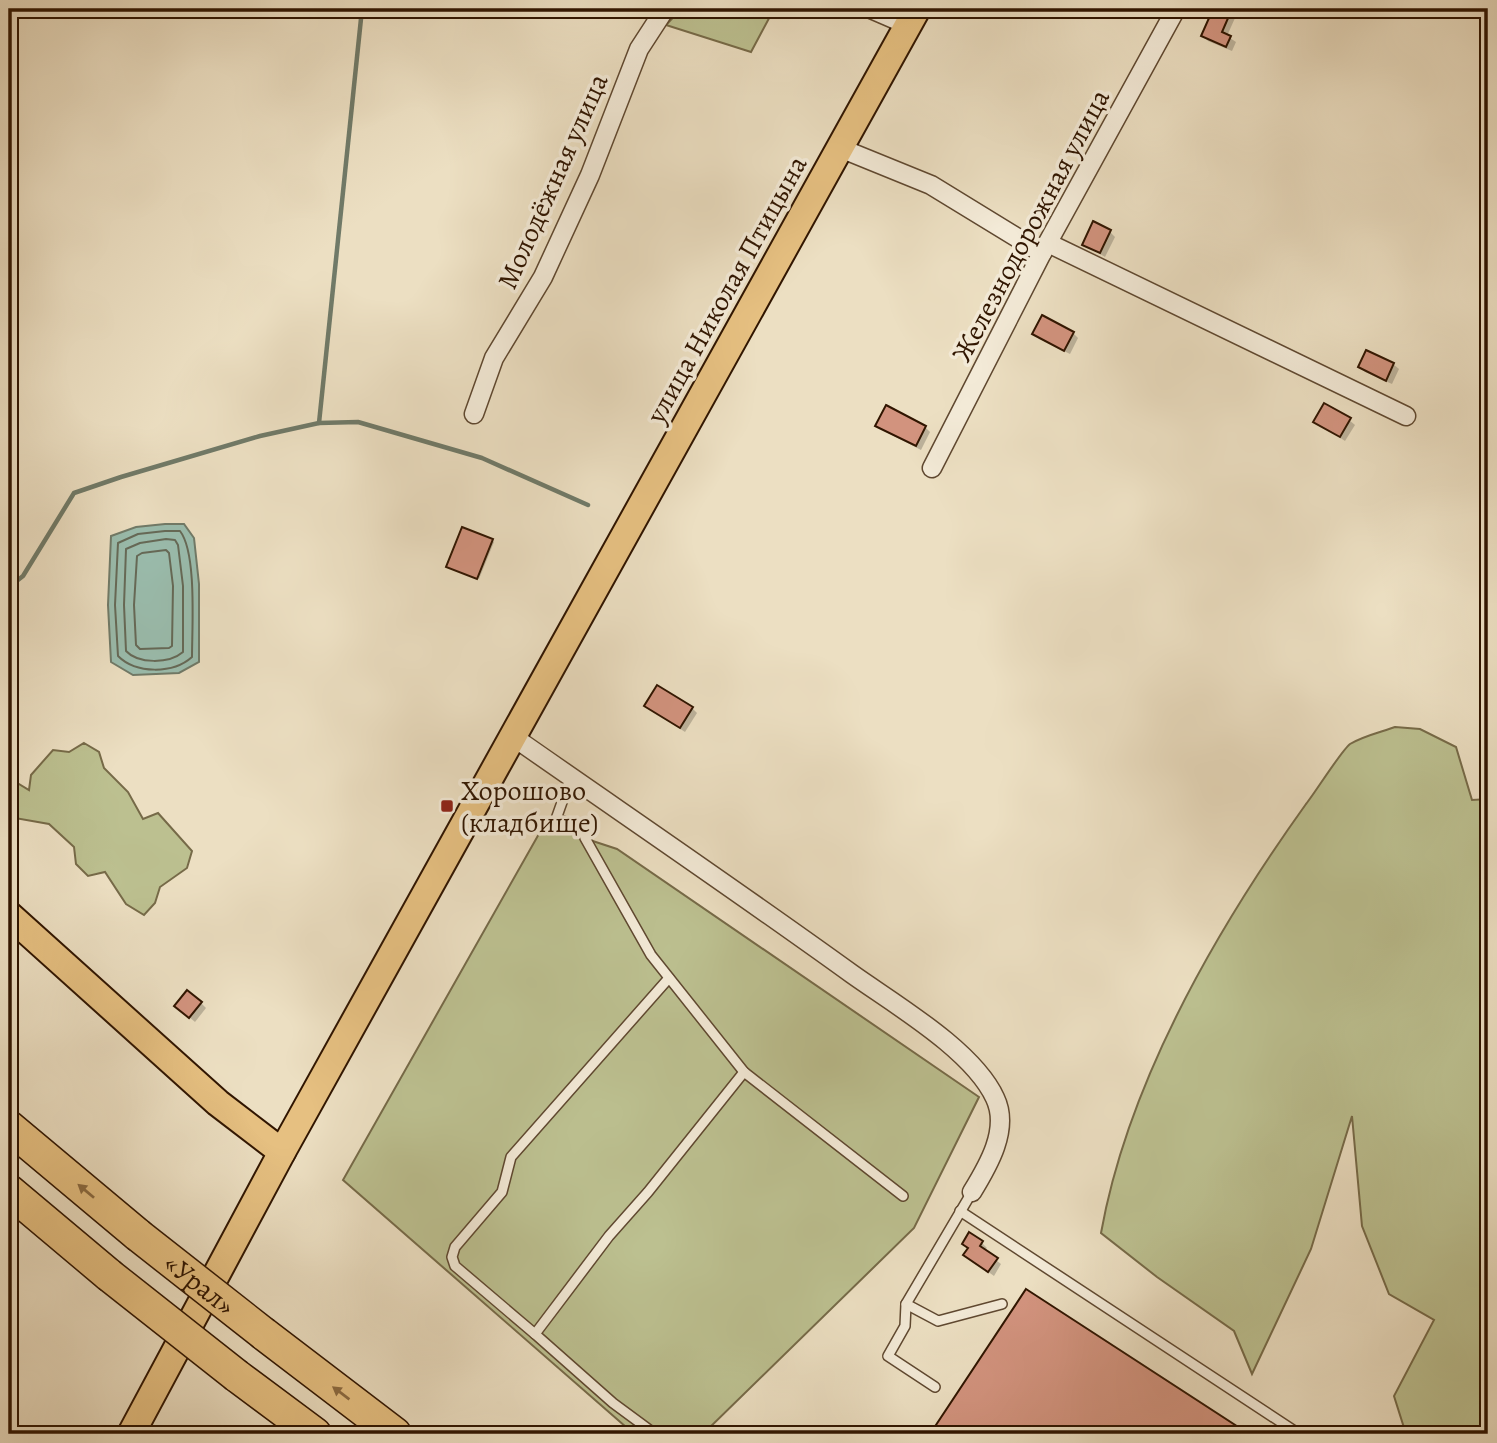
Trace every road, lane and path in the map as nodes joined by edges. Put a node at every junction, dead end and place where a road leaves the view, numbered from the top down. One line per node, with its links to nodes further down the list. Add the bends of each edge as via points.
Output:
1 (665, 9): 7 (street, Молодёжная улица, via 639,49 590,175 543,277 494,358)
2 (871, 9): 4 (street)
3 (1176, 9): 6 (street, Железнодорожная улица)
4 (912, 17): 5 (main road, улица Николая Птицына)
5 (840, 148): 6 (street, via 931,185); 10 (main road, улица Николая Птицына)
6 (1045, 248): 8 (street); 9 (street, Железнодорожная улица)
7 (474, 414)
8 (1406, 416)
9 (932, 468)
10 (512, 736): 11 (street); 16 (main road, улица Николая Птицына)
11 (571, 777): 13 (lane, via 556,819 582,827 651,955); 18 (street, via 936,1034 985,1081 997,1101 997,1143)
12 (9, 915): 16 (main road, via 218,1103)
13 (669, 978): 14 (lane); 23 (lane, via 511,1157 502,1192 455,1247 452,1257 456,1266)
14 (744, 1072): 19 (lane); 23 (lane, via 609,1236)
15 (9, 1127): 27 (highway, «Урал», one-way to 15, bridge, via 138,1235)
16 (282, 1152): 25 (main road, улица Николая Птицына)
17 (9, 1191): 26 (highway, «Урал», bridge)
18 (972, 1192): 20 (lane)
19 (903, 1196)
20 (960, 1211): 21 (lane); 29 (lane)
21 (906, 1304): 22 (lane, via 938,1321); 24 (lane, via 905,1326 888,1356)
22 (1002, 1304)
23 (536, 1334): 28 (lane)
24 (934, 1387)
25 (131, 1434)
26 (315, 1434)
27 (395, 1434)
28 (655, 1434)
29 (1300, 1434)

